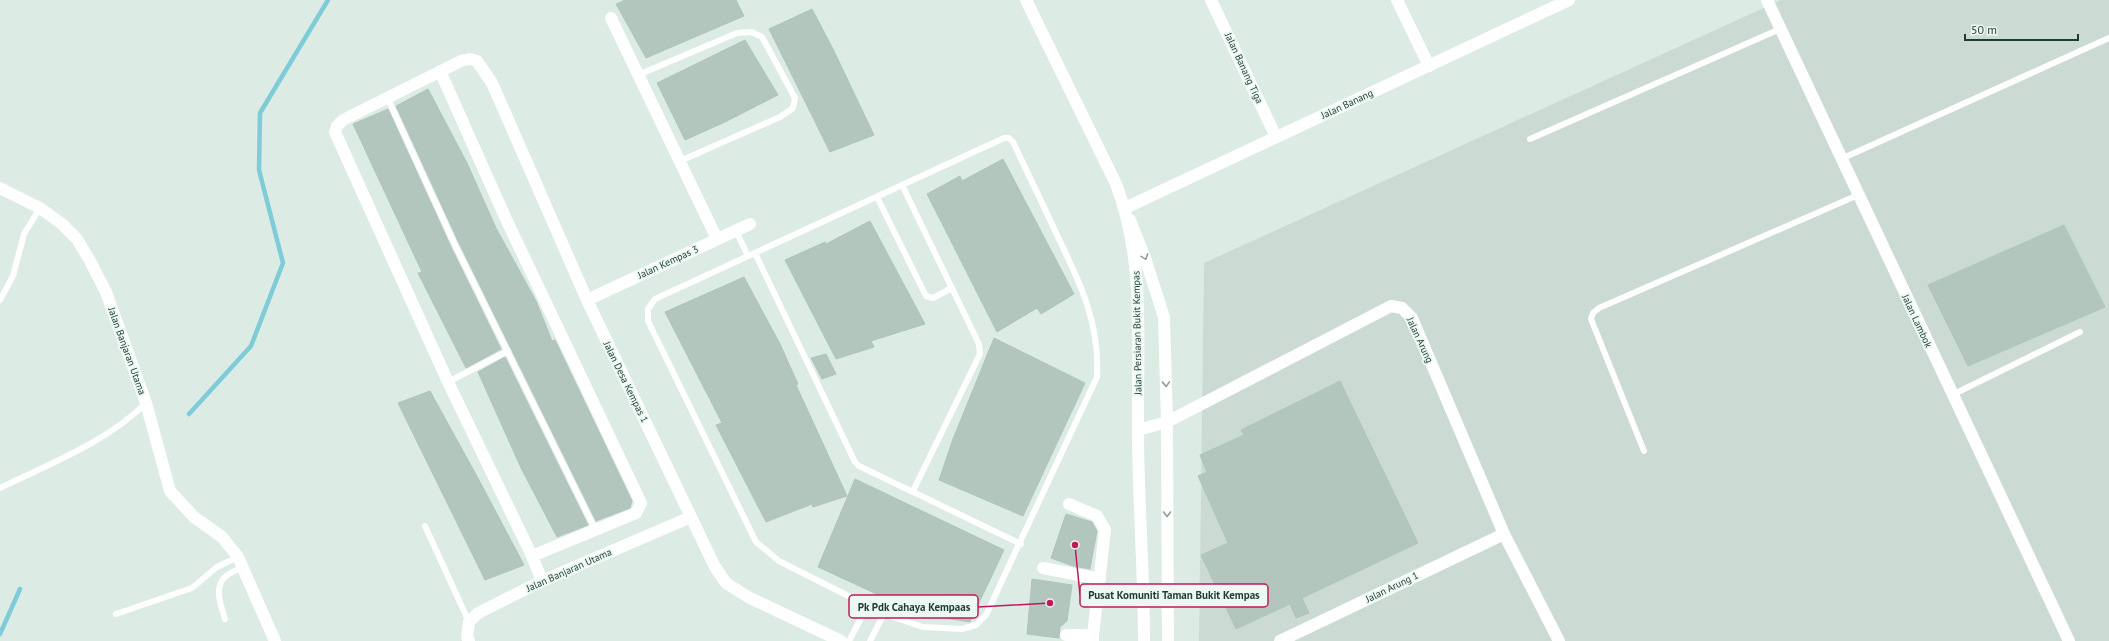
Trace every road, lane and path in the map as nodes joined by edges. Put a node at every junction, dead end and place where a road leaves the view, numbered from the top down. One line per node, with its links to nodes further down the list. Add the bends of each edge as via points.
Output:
1 (1026, 0): 22 (street, Jalan Persiaran Bukit Kempas, via 1116,184)
2 (1211, 0): 13 (street, Jalan Banang Tiga)
3 (1397, 0): 9 (street)
4 (1569, 0): 9 (street, Jalan Banang)
5 (1767, 0): 7 (street, Jalan Lambok)
6 (611, 18): 11 (street)
7 (1780, 29): 14 (lane); 15 (street, Jalan Lambok)
8 (2109, 38): 15 (lane)
9 (1429, 66): 13 (street, Jalan Banang)
10 (440, 71): 12 (street); 30 (street, Jalan Desa Kempas 1, via 470,59 477,62 492,83); 44 (street, via 506,219 641,503 636,513)
11 (638, 75): 16 (street); 16 (lane, via 737,33 751,32 762,38 795,98 793,108 780,118)
12 (388, 99): 32 (lane, via 455,245); 33 (street, via 343,120 335,132)
13 (1276, 137): 22 (street, Jalan Banang)
14 (1530, 139)
15 (1841, 159): 19 (street, Jalan Lambok)
16 (680, 161): 25 (street)
17 (902, 185): 20 (lane); 28 (lane); 46 (lane, via 1004,138 1009,138 1085,293 1093,322 1097,377)
18 (0, 188): 21 (street, Jalan Banjaran Utama)
19 (1858, 195): 34 (street, Jalan Lambok); 38 (lane, via 1599,308 1593,313 1591,319)
20 (877, 197): 26 (lane); 28 (lane, via 926,296 933,298)
21 (40, 208): 29 (lane, via 24,234 19,260); 35 (street, Jalan Banjaran Utama, via 77,239 90,261 106,292)
22 (1125, 208): 36 (street, one-way to 36, via 1146,258 1164,317); 37 (street, Jalan Persiaran Bukit Kempas, via 1136,263)
23 (750, 224): 24 (street, Jalan Kempas 3)
24 (736, 231): 25 (street, Jalan Kempas 3); 27 (lane)
25 (717, 239): 30 (street, Jalan Kempas 3)
26 (756, 253): 27 (lane); 40 (lane, via 855,462)
27 (748, 256): 52 (lane, via 655,299 648,309 648,321 756,542 779,561)
28 (952, 288): 40 (lane, via 979,344 980,354)
29 (0, 300)
30 (587, 300): 42 (street, Jalan Desa Kempas 1)
31 (2080, 332): 34 (lane)
32 (508, 351): 33 (lane); 44 (lane)
33 (448, 382): 47 (street)
34 (1952, 395): 68 (street, Jalan Lambok)
35 (146, 403): 39 (lane, via 130,420 107,434); 48 (street, Jalan Banjaran Utama, via 170,492 194,516 222,537)
36 (1167, 422): 37 (street, Jalan Arung); 45 (street, Jalan Arung, via 1391,306 1402,308 1412,318); 65 (street, one-way to 65)
37 (1138, 430): 64 (street, Jalan Persiaran Bukit Kempas)
38 (1644, 452)
39 (0, 488)
40 (913, 491): 46 (lane)
41 (1069, 504): 50 (street, via 1097,516 1105,530)
42 (691, 517): 51 (street, Jalan Banjaran Utama); 61 (street, Jalan Desa Kempas 1, via 715,567 726,583 748,597)
43 (425, 526): 56 (lane)
44 (596, 531): 47 (street)
45 (1504, 534): 66 (street, Jalan Arung 1); 67 (street, Jalan Arung)
46 (1021, 544): 54 (lane, via 986,615 976,625 962,629 923,627)
47 (532, 556): 51 (street)
48 (241, 562): 53 (lane, via 217,567 192,588); 55 (lane, via 221,584 218,597); 59 (street, Jalan Banjaran Utama)
49 (1043, 568): 50 (street)
50 (1100, 579): 58 (street)
51 (542, 581): 56 (street, Jalan Banjaran Utama, via 478,613)
52 (868, 605): 54 (lane); 62 (lane)
53 (116, 614)
54 (884, 614): 63 (lane)
55 (225, 619)
56 (469, 622): 60 (street)
57 (1066, 635): 58 (street)
58 (1093, 638)
59 (275, 641)
60 (469, 641)
61 (841, 641)
62 (849, 641)
63 (870, 641)
64 (1144, 641)
65 (1168, 641)
66 (1280, 641)
67 (1559, 641)
68 (2068, 641)

